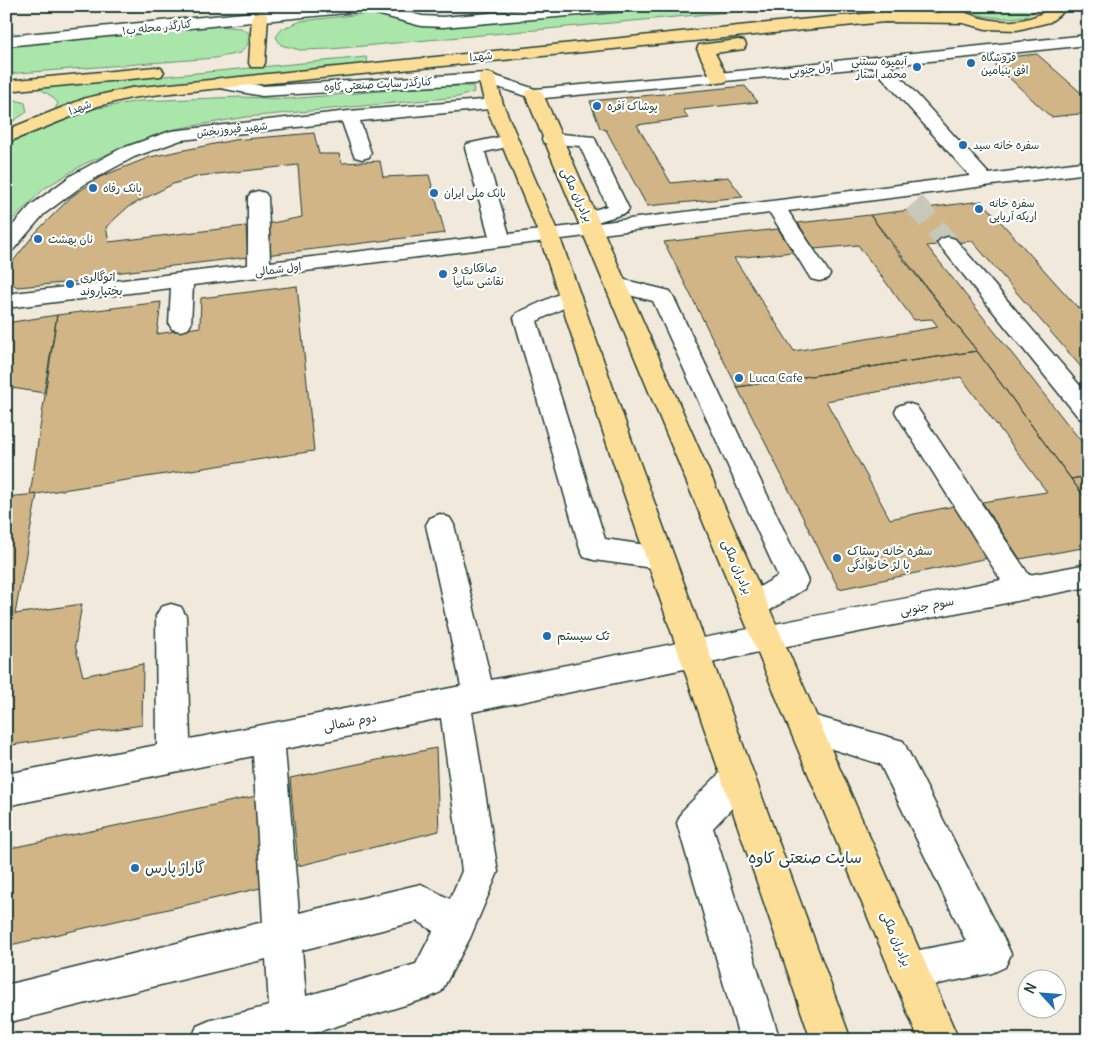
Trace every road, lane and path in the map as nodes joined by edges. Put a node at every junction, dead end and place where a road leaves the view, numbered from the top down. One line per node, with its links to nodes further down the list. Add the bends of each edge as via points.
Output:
1 (367, 6): 2 (street, via 421,22 443,22); 5 (street, کنارگذر محله ب۱)
2 (626, 6)
3 (942, 6): 8 (main road)
4 (1060, 8): 8 (main road, via 1048,19 1020,26 1001,26)
5 (296, 10): 7 (street, کنارگذر محله ب۱)
6 (792, 10): 10 (main road)
7 (260, 17): 12 (street, کنارگذر محله ب۱); 15 (main road)
8 (964, 18): 9 (main road, شهدا, via 885,17)
9 (827, 22): 18 (main road, via 782,38 704,49); 19 (main road, شهدا)
10 (570, 32)
11 (1088, 40): 14 (street, اول جنوبی)
12 (6, 41)
13 (276, 61): 15 (main road)
14 (878, 62): 18 (street, اول جنوبی); 28 (street)
15 (257, 63): 16 (main road)
16 (240, 64)
17 (172, 70): 20 (main road, شهدا)
18 (719, 78): 22 (street, اول جنوبی)
19 (220, 83): 21 (street, کنارگذر سایت صنعتی کاوه, via 262,91); 24 (main road, شهدا, via 110,97)
20 (6, 88): 24 (main road, via 34,97 39,103 40,113)
21 (490, 91): 22 (street, کنارگذر سایت صنعتی کاوه); 23 (street, شهید فیروزبخش); 25 (main road)
22 (534, 94): 31 (main road, برادران ملکی)
23 (350, 116): 26 (street); 35 (street, شهید فیروزبخش, via 178,135 127,153 79,179 37,210)
24 (6, 136)
25 (508, 141): 32 (main road); 33 (street, via 474,148)
26 (362, 153)
27 (1088, 167): 28 (street)
28 (983, 179): 30 (street, via 909,196)
29 (258, 197): 36 (street)
30 (775, 206): 31 (street); 37 (street)
31 (590, 223): 32 (street, اول شمالی); 39 (main road, برادران ملکی)
32 (549, 236): 33 (street, اول شمالی); 40 (main road)
33 (501, 241): 36 (street, اول شمالی)
34 (948, 244): 44 (street)
35 (6, 246)
36 (258, 271): 38 (street, اول شمالی)
37 (819, 274)
38 (182, 280): 41 (street, اول شمالی); 42 (street)
39 (617, 285): 49 (main road, برادران ملکی); 49 (street, via 662,296 794,580)
40 (570, 296): 46 (main road); 46 (street, via 525,318 594,549)
41 (6, 301)
42 (180, 324)
43 (907, 412): 48 (street)
44 (1088, 412)
45 (440, 525): 53 (street)
46 (660, 558): 52 (main road)
47 (1088, 575): 48 (street, سوم جنوبی)
48 (1022, 588): 51 (street, سوم جنوبی)
49 (754, 605): 51 (main road, برادران ملکی)
50 (172, 616): 56 (street)
51 (767, 637): 52 (street, سوم جنوبی); 54 (main road, برادران ملکی)
52 (694, 654): 53 (street, دوم شمالی); 57 (main road)
53 (467, 699): 55 (street, دوم شمالی); 59 (street, via 480,872)
54 (805, 727): 61 (main road, برادران ملکی); 61 (street, via 891,752 992,954)
55 (268, 738): 56 (street, دوم شمالی); 60 (street)
56 (174, 757): 58 (street, دوم شمالی)
57 (738, 778): 65 (street, via 694,823); 66 (main road)
58 (6, 790)
59 (457, 925): 60 (street, via 421,902); 63 (street, via 428,979)
60 (282, 937): 62 (street); 63 (street)
61 (910, 971): 67 (main road, برادران ملکی)
62 (6, 1004)
63 (289, 1021): 64 (street)
64 (211, 1040)
65 (760, 1040)
66 (831, 1040)
67 (939, 1040)

